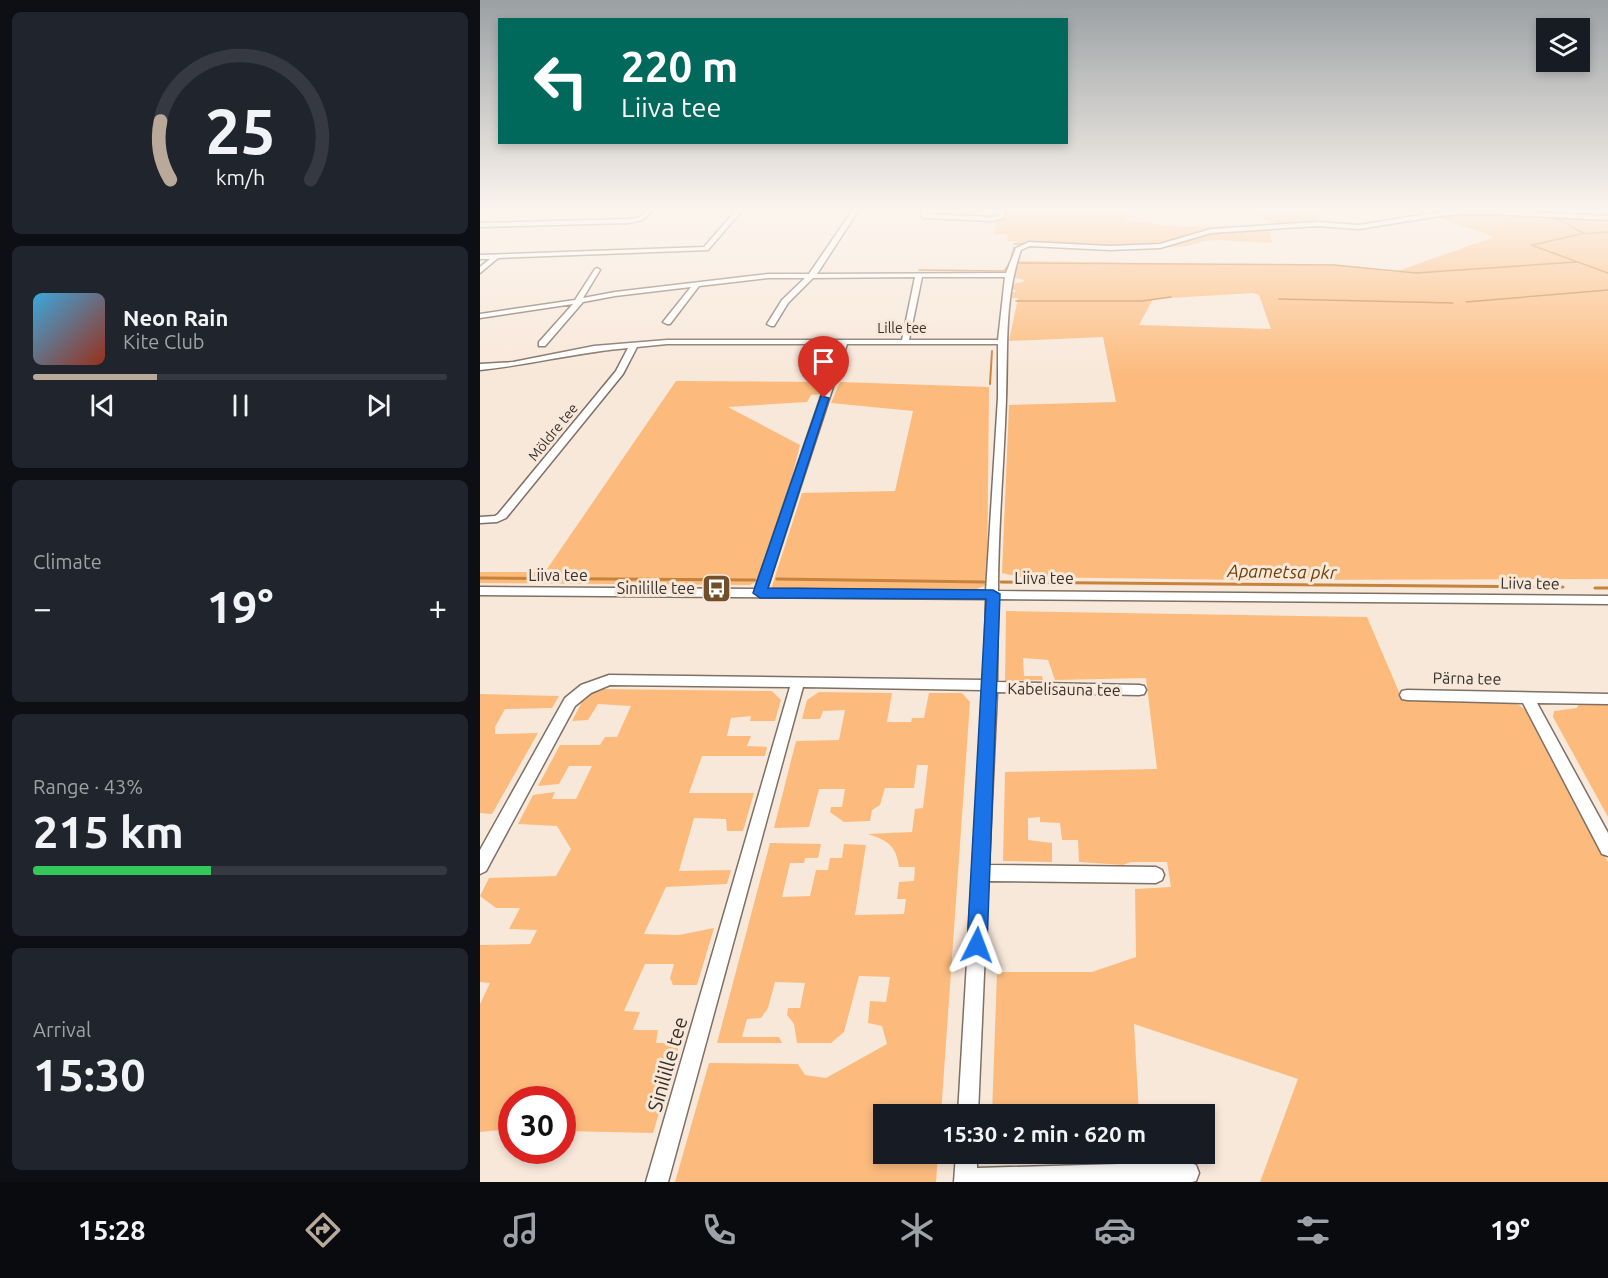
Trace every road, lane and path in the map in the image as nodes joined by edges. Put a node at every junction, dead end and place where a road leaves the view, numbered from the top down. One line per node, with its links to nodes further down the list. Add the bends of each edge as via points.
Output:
1 (820, 263): 4 (street)
2 (1013, 263): 6 (street)
3 (597, 270): 8 (street)
4 (813, 274): 5 (street); 7 (street); 11 (street, via 784,302)
5 (919, 275): 6 (street); 13 (street)
6 (1009, 275): 14 (street)
7 (696, 284): 8 (street); 10 (street)
8 (579, 300): 9 (street); 15 (street)
9 (480, 316)
10 (667, 322)
11 (771, 324)
12 (844, 341): 13 (street, Lille tee); 16 (street, Lille tee); 20 (street)
13 (905, 342): 14 (street, Lille tee)
14 (1002, 342): 21 (street)
15 (542, 344)
16 (634, 344): 17 (street, Lille tee); 18 (street, Möldre tee, via 620,372 502,516)
17 (480, 367)
18 (480, 520)
19 (480, 591): 20 (street, Liiva tee)
20 (760, 593): 21 (street, Liiva tee)
21 (993, 594): 22 (street, Liiva tee); 24 (street, Kabelisauna tee)
22 (1608, 600)
23 (798, 682): 24 (street); 30 (street, via 609,680 586,689 570,702); 37 (street, Sinilille tee)
24 (989, 687): 25 (street, Kabelisauna tee); 31 (street, Kabelisauna tee)
25 (1138, 690)
26 (1407, 695): 27 (street, Pärna tee)
27 (1527, 697): 28 (street, Pärna tee); 29 (street)
28 (1608, 699)
29 (1608, 849)
30 (480, 866)
31 (981, 873): 32 (street); 33 (street, Kabelisauna tee)
32 (1156, 875)
33 (969, 1104)
34 (966, 1164): 36 (street)
35 (1188, 1173): 36 (street)
36 (965, 1181)
37 (657, 1182)

